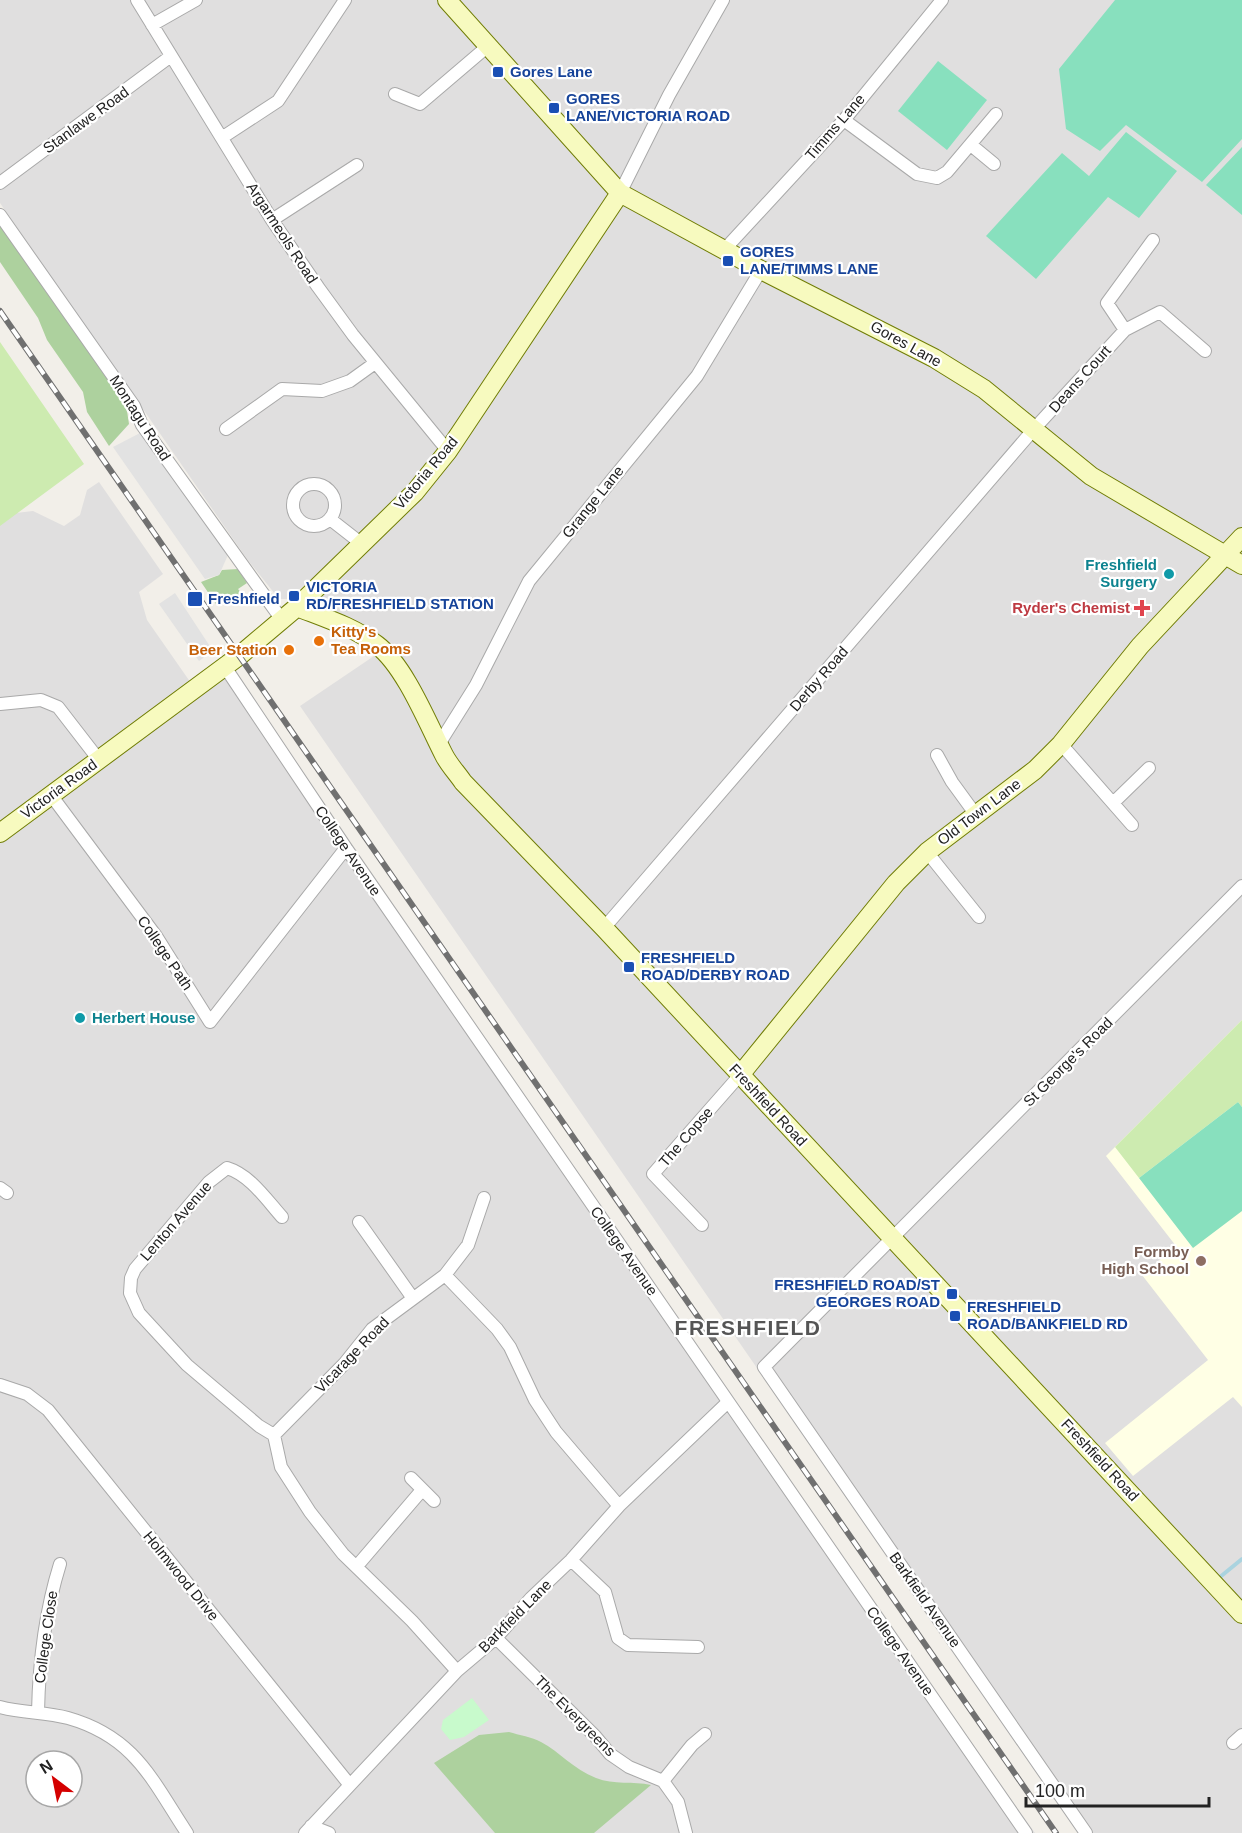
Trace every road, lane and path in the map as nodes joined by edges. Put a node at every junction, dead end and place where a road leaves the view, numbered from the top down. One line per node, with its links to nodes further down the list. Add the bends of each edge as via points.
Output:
1 (137, 0): 7 (street, Argarmeols Road)
2 (196, 0): 7 (street)
3 (345, 0): 13 (street, via 278,101)
4 (447, 0): 8 (street, Gores Lane)
5 (723, 0): 18 (street, Victoria Road)
6 (942, 0): 12 (street, Timms Lane)
7 (152, 25): 9 (street, Argarmeols Road)
8 (488, 46): 10 (street, via 420,104); 18 (street, Gores Lane)
9 (171, 56): 13 (street, Argarmeols Road); 17 (street, Stanlawe Road)
10 (394, 94)
11 (996, 114): 14 (street)
12 (844, 120): 14 (street, via 928,178 947,172); 22 (street, Timms Lane)
13 (223, 137): 20 (street, Argarmeols Road)
14 (971, 145): 15 (street)
15 (994, 164)
16 (357, 165): 20 (street)
17 (0, 183)
18 (620, 193): 22 (street, Gores Lane); 29 (street, Victoria Road)
19 (0, 215): 36 (street, Montagu Road, via 134,406 142,425)
20 (272, 220): 26 (street, Argarmeols Road)
21 (1153, 240): 24 (street, via 1107,303)
22 (724, 250): 23 (street, Gores Lane)
23 (760, 270): 28 (street, Gores Lane, via 934,357 984,389); 39 (street, Grange Lane, via 697,376 529,581 476,685)
24 (1125, 330): 25 (street, Deans Court, via 1160,312); 28 (street, Deans Court)
25 (1205, 351)
26 (375, 363): 27 (street, via 350,381 322,392 282,389); 29 (street, Argarmeols Road)
27 (226, 429)
28 (1034, 429): 33 (street, Gores Lane, via 1090,476); 53 (street, Derby Road)
29 (448, 451): 32 (street, Victoria Road)
30 (330, 519): 32 (street)
31 (1242, 537): 33 (street, Old Town Lane)
32 (362, 544): 35 (street, Victoria Road)
33 (1225, 556): 34 (street, Gores Lane); 40 (street, Old Town Lane, via 1140,646)
34 (1242, 565)
35 (297, 607): 36 (street, Victoria Road); 39 (street, Freshfield Road, via 345,626 378,645 422,708)
36 (282, 620): 37 (street, Victoria Road)
37 (225, 667): 42 (street, Victoria Road); 49 (street, College Avenue)
38 (0, 704): 42 (street, via 41,700 58,707)
39 (439, 744): 53 (street, Freshfield Road, via 463,782)
40 (1060, 744): 45 (street); 46 (street, Old Town Lane, via 1035,770)
41 (937, 755): 46 (street)
42 (99, 760): 44 (street, Victoria Road)
43 (1149, 768): 45 (street)
44 (51, 795): 48 (street, Victoria Road); 49 (street, College Path, via 156,936 210,1022)
45 (1113, 803): 47 (street)
46 (976, 815): 50 (street, Old Town Lane)
47 (1132, 825)
48 (0, 833)
49 (346, 848): 63 (street, College Avenue)
50 (927, 852): 52 (street); 54 (street, Old Town Lane, via 884,897)
51 (1242, 886): 59 (street, St George's Road)
52 (980, 917)
53 (604, 928): 54 (street, Freshfield Road)
54 (740, 1075): 58 (street, The Copse, via 653,1174); 59 (street, Freshfield Road)
55 (484, 1197): 60 (street, Vicarage Road, via 468,1245)
56 (282, 1217): 64 (street, Lenton Avenue, via 246,1179 227,1168 209,1182 149,1251 129,1285 133,1304 178,1355)
57 (359, 1222): 61 (street)
58 (702, 1225)
59 (892, 1238): 72 (street, Freshfield Road); 86 (street, Barkfield Avenue, via 764,1367)
60 (445, 1275): 61 (street, Vicarage Road); 68 (street, via 497,1329 556,1432)
61 (412, 1297): 64 (street, Vicarage Road, via 372,1329 344,1364)
62 (0, 1386): 80 (street, Holmwood Drive, via 27,1394 48,1410)
63 (728, 1402): 68 (street, Barkfield Lane); 85 (street, College Avenue)
64 (273, 1435): 71 (street, via 281,1467 310,1512)
65 (411, 1478): 66 (street)
66 (422, 1491): 67 (street); 71 (street)
67 (434, 1501)
68 (619, 1506): 69 (street, Barkfield Lane)
69 (571, 1560): 73 (street, Barkfield Lane); 74 (street, via 604,1592 618,1638 628,1645)
70 (60, 1564): 77 (street, College Close, via 50,1597)
71 (357, 1566): 75 (street)
72 (1242, 1614)
73 (496, 1638): 75 (street, Barkfield Lane); 79 (street, The Evergreens, via 610,1754)
74 (698, 1647)
75 (457, 1671): 80 (street, Barkfield Lane)
76 (0, 1707): 77 (street)
77 (38, 1712): 82 (street, via 97,1728 118,1741 141,1761)
78 (705, 1734): 79 (street)
79 (663, 1781): 84 (street, via 678,1802)
80 (349, 1784): 81 (street, Barkfield Lane)
81 (308, 1829): 83 (street)
82 (188, 1833)
83 (329, 1833)
84 (686, 1833)
85 (1026, 1833)
86 (1086, 1833)

